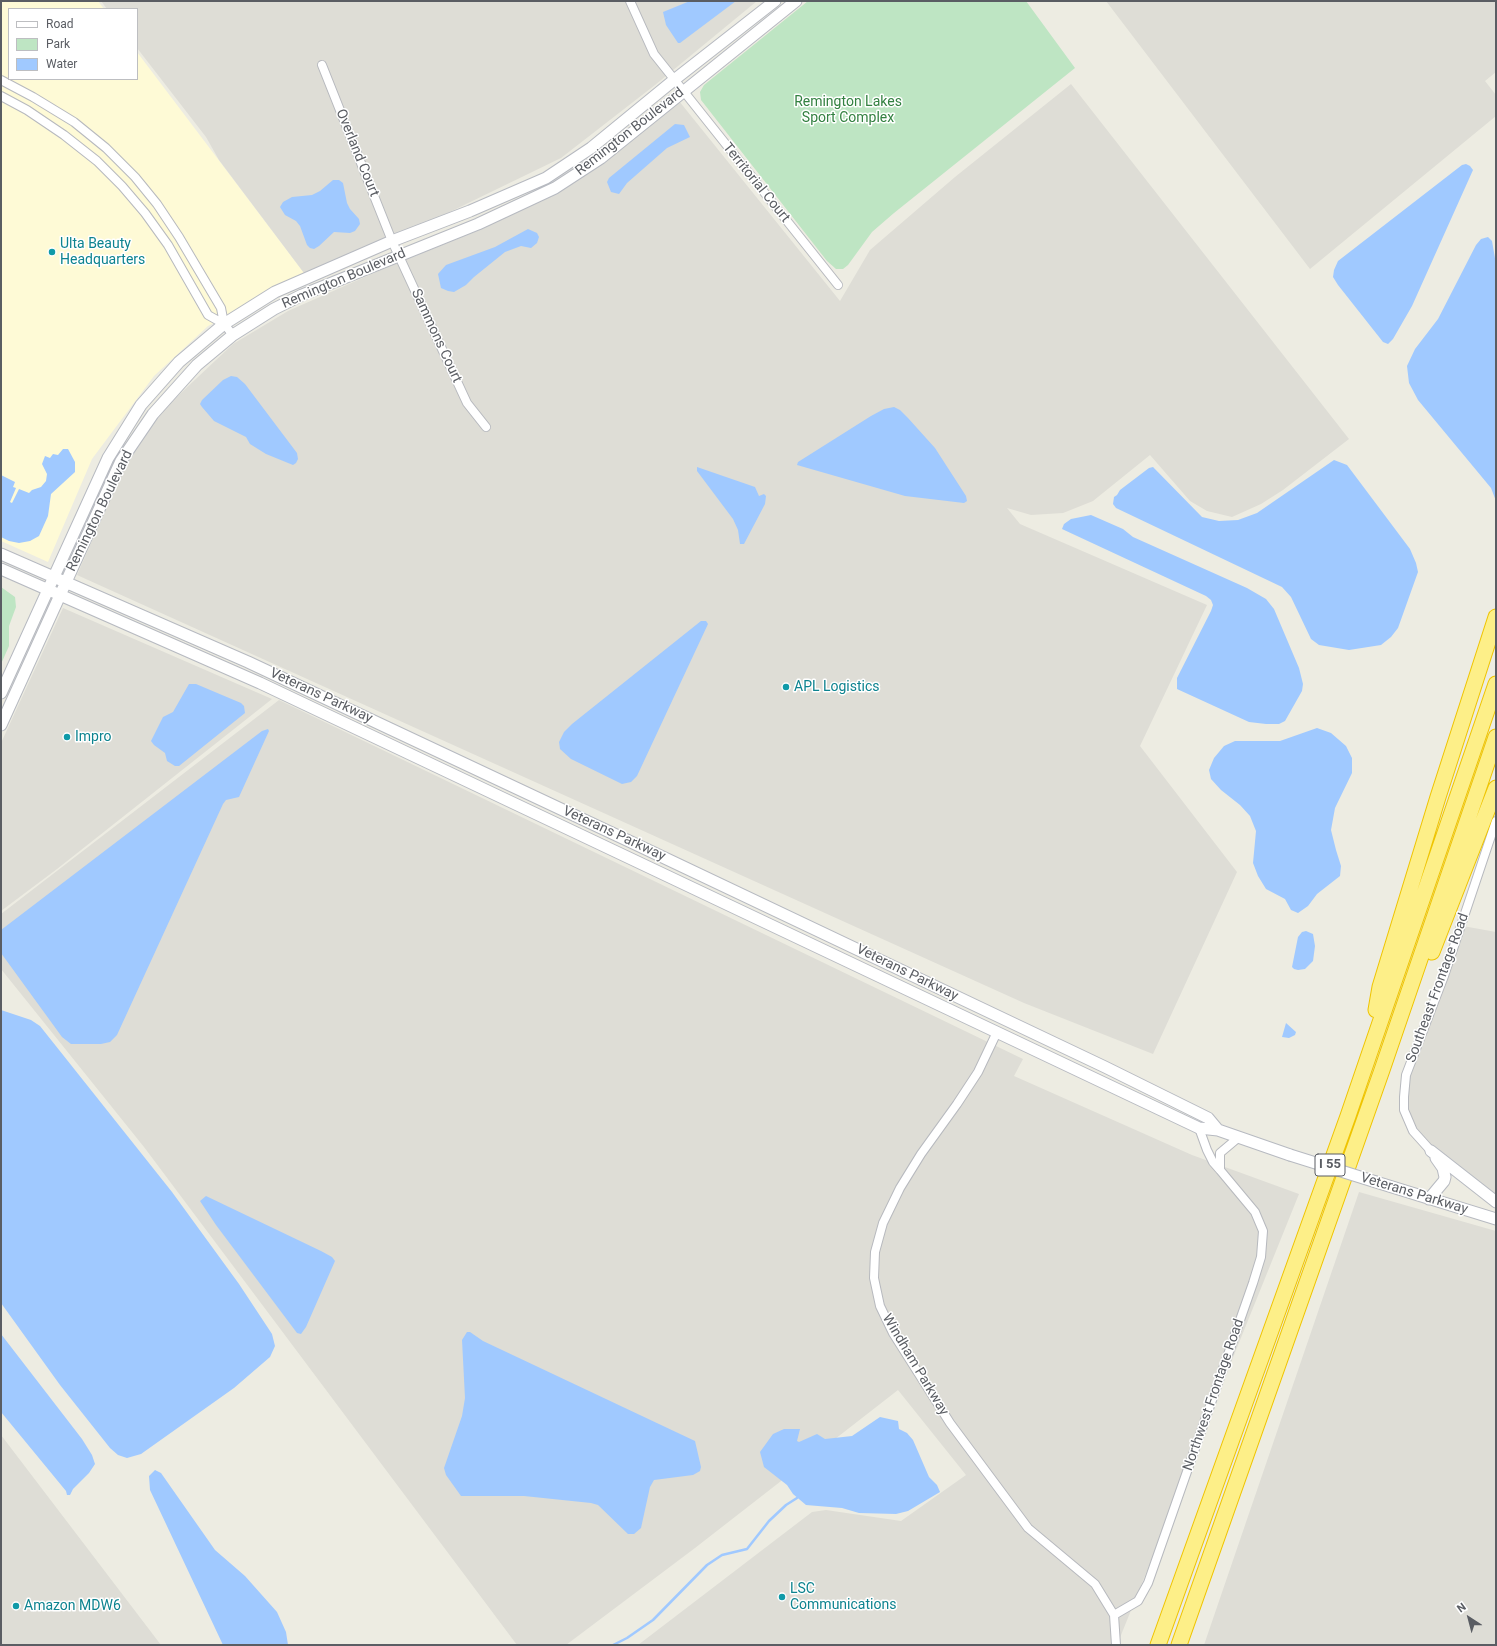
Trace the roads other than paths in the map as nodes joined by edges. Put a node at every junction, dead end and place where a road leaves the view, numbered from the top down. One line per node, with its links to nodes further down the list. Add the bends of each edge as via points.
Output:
1 (630, 1): 6 (street, Territorial Court, via 654,54)
2 (774, 1): 6 (main road, Remington Boulevard)
3 (796, 1): 7 (main road, Remington Boulevard)
4 (322, 65): 9 (street, Overland Court)
5 (1, 80): 12 (street, via 33,96 74,122 106,148 135,177 158,204 179,236 221,308)
6 (674, 80): 7 (street, Territorial Court); 9 (main road, Remington Boulevard, via 591,148 546,178 470,212)
7 (683, 92): 10 (main road, Remington Boulevard, via 601,158 555,188 478,224); 11 (street, Territorial Court)
8 (1, 96): 12 (street, via 64,135 97,161 122,186 168,245 208,315)
9 (392, 241): 10 (street, Sammons Court); 12 (main road, Remington Boulevard, via 281,289)
10 (399, 256): 13 (main road, Remington Boulevard, via 302,295); 14 (street, Sammons Court, via 467,403)
11 (838, 285)
12 (224, 324): 13 (street); 17 (main road, Remington Boulevard, via 179,362 141,405 108,458)
13 (233, 335): 18 (main road, Remington Boulevard, via 197,365 153,414 121,461)
14 (486, 427)
15 (1, 554): 17 (main road, Veterans Parkway)
16 (1, 570): 19 (main road, Veterans Parkway)
17 (54, 578): 18 (main road, Veterans Parkway); 19 (main road, Remington Boulevard)
18 (65, 583): 20 (main road, Remington Boulevard); 32 (main road, Veterans Parkway, via 248,662 658,855 1119,1074 1208,1118)
19 (48, 591): 20 (main road, Veterans Parkway); 23 (main road, Remington Boulevard)
20 (59, 596): 24 (main road, Remington Boulevard); 28 (main road, Veterans Parkway, via 267,687)
21 (1496, 617): 29 (highway, via 1380,987)
22 (1496, 684): 29 (highway, I 55)
23 (1, 693)
24 (1, 725)
25 (1496, 737): 30 (highway, I 55)
26 (1496, 788): 30 (highway, via 1445,922)
27 (1496, 821): 34 (street, Southeast Frontage Road, via 1444,976 1406,1075 1404,1110 1414,1131)
28 (997, 1032): 31 (main road, Veterans Parkway); 39 (street, Windham Parkway, via 978,1072 900,1188 883,1223 875,1252 874,1278 880,1306 893,1333 950,1423 1028,1528 1095,1584)
29 (1365, 1066): 41 (highway, I 55)
30 (1382, 1070): 42 (highway, I 55)
31 (1199, 1128): 32 (main road, Veterans Parkway); 35 (street, Northwest Frontage Road, via 1207,1150)
32 (1218, 1130): 33 (main road, Veterans Parkway)
33 (1239, 1137): 35 (street, via 1220,1153); 36 (main road, Veterans Parkway, bridge)
34 (1431, 1151): 36 (main road, via 1443,1168 1445,1177); 37 (main road)
35 (1220, 1170): 39 (street, Northwest Frontage Road, via 1254,1212 1263,1231 1261,1257 1148,1583 1138,1601)
36 (1429, 1199): 38 (main road, Veterans Parkway)
37 (1496, 1202)
38 (1496, 1219)
39 (1114, 1615): 40 (street, Windham Parkway)
40 (1116, 1645)
41 (1158, 1645)
42 (1179, 1645)

